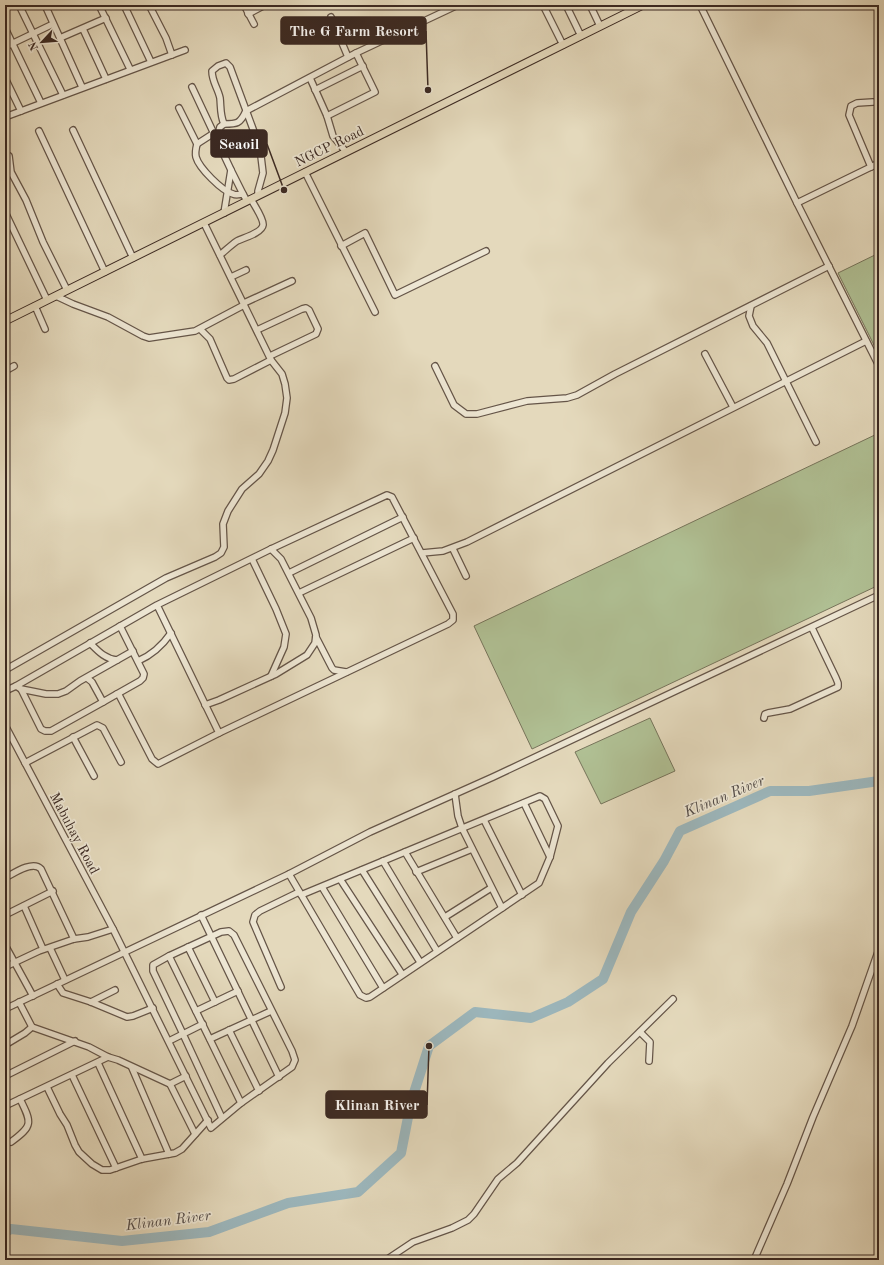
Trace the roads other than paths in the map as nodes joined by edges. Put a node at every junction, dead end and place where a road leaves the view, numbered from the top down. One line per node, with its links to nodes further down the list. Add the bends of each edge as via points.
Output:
1 (19, 5): 22 (street)
2 (46, 5): 17 (street)
3 (99, 5): 16 (street)
4 (124, 5): 32 (street)
5 (149, 5): 30 (street)
6 (244, 5): 14 (street)
7 (265, 5): 14 (street)
8 (458, 5): 29 (street)
9 (543, 5): 26 (street)
10 (566, 5): 23 (street)
11 (590, 5): 19 (street)
12 (643, 5): 19 (main road, NGCP Road)
13 (700, 5): 66 (street)
14 (248, 14): 18 (street)
15 (331, 17): 31 (street)
16 (106, 18): 21 (street); 34 (street)
17 (53, 24): 22 (street); 24 (street)
18 (254, 24)
19 (600, 26): 23 (main road, NGCP Road)
20 (5, 28): 25 (street)
21 (83, 29): 24 (street); 37 (street)
22 (34, 34): 25 (street); 41 (street)
23 (582, 36): 26 (main road, NGCP Road)
24 (60, 38): 38 (street)
25 (12, 44): 27 (street); 43 (street)
26 (563, 45): 56 (main road, NGCP Road)
27 (5, 47)
28 (185, 50): 30 (street)
29 (356, 53): 31 (street); 33 (street)
30 (172, 55): 32 (street)
31 (348, 57): 36 (street)
32 (151, 62): 34 (street)
33 (363, 66): 40 (street); 47 (street, via 375,92)
34 (130, 69): 37 (street)
35 (5, 78): 45 (street)
36 (310, 78): 40 (street); 46 (street)
37 (106, 79): 38 (street)
38 (82, 87): 41 (street)
39 (192, 87): 54 (street)
40 (316, 90): 47 (street)
41 (63, 95): 43 (street)
42 (873, 102): 59 (street, via 857,103 851,106 849,111)
43 (41, 103): 45 (street)
44 (179, 108): 55 (street)
45 (20, 111): 48 (street)
46 (246, 111): 49 (street); 50 (street); 51 (street, via 230,67 226,63 218,66 212,71 213,81 219,94)
47 (327, 116): 56 (street, via 333,136)
48 (5, 117)
49 (242, 119): 50 (street); 51 (street, via 234,124)
50 (251, 122): 64 (street, via 263,164)
51 (224, 124): 54 (street)
52 (73, 130): 73 (street)
53 (39, 131): 76 (street)
54 (216, 136): 55 (street); 60 (street)
55 (197, 144): 62 (street, via 196,157 202,168)
56 (346, 152): 61 (main road, NGCP Road)
57 (8, 156): 79 (street, via 10,172 26,200)
58 (879, 163): 59 (street)
59 (871, 167): 66 (street)
60 (231, 170): 62 (street); 63 (street)
61 (305, 172): 64 (main road, NGCP Road); 70 (street)
62 (227, 191): 63 (street, via 235,195); 68 (street)
63 (243, 194): 65 (street)
64 (258, 196): 65 (main road, NGCP Road)
65 (249, 200): 68 (main road, NGCP Road); 72 (street, via 262,221 262,228 238,241)
66 (797, 203): 74 (street)
67 (5, 212): 81 (street)
68 (224, 213): 69 (main road, NGCP Road)
69 (204, 223): 72 (street); 73 (main road, NGCP Road)
70 (341, 246): 71 (street, via 365,233 395,295); 85 (street)
71 (486, 251)
72 (220, 255): 77 (street)
73 (133, 258): 76 (main road, NGCP Road)
74 (828, 266): 84 (street); 90 (street)
75 (246, 270): 77 (street)
76 (105, 272): 79 (main road, NGCP Road)
77 (231, 277): 82 (street)
78 (292, 280): 82 (street)
79 (67, 290): 80 (main road, NGCP Road)
80 (56, 296): 81 (main road, NGCP Road); 88 (street, via 108,317 149,338)
81 (47, 300): 83 (main road, NGCP Road)
82 (244, 304): 88 (street); 89 (street)
83 (35, 306): 86 (main road, NGCP Road); 87 (street)
84 (751, 306): 94 (street, via 567,398 527,401 477,414 466,414 454,405); 97 (street, via 749,316 753,326 767,343)
85 (375, 312)
86 (5, 321)
87 (45, 329)
88 (200, 329): 92 (street, via 210,339 229,380)
89 (257, 330): 92 (street); 92 (street, via 302,309 309,310 318,329 316,334)
90 (866, 341): 95 (street); 97 (street)
91 (705, 354): 98 (street)
92 (271, 358): 119 (street, via 282,374 285,384 285,413 268,461 259,474 242,488 228,511 223,524 224,547 221,553 166,578)
93 (14, 366): 96 (street)
94 (436, 366)
95 (879, 366)
96 (5, 371)
97 (786, 381): 98 (street); 99 (street)
98 (733, 407): 103 (street)
99 (816, 442)
100 (403, 517): 101 (street); 102 (street, via 392,497 387,495); 106 (street)
101 (414, 538): 104 (street); 108 (street)
102 (271, 549): 105 (street); 106 (street)
103 (453, 549): 104 (street); 107 (street)
104 (422, 553): 120 (street, via 450,607 453,620)
105 (252, 559): 110 (street); 121 (street, via 286,634 284,647)
106 (289, 573): 108 (street)
107 (466, 576)
108 (299, 594): 114 (street, via 315,629)
109 (879, 596): 112 (street)
110 (157, 605): 111 (street); 113 (street)
111 (120, 626): 115 (street); 116 (street)
112 (812, 628): 128 (street, via 839,686 790,709 765,714); 135 (street)
113 (171, 633): 118 (street, via 163,644); 127 (street)
114 (316, 637): 120 (street, via 332,668); 121 (street, via 307,655)
115 (90, 643): 117 (street, via 102,655); 123 (street)
116 (132, 650): 117 (street); 118 (street)
117 (117, 660): 122 (street)
118 (138, 661): 125 (street, via 144,674 143,678)
119 (5, 670)
120 (346, 672): 130 (street)
121 (271, 676): 127 (street)
122 (87, 678): 123 (street, via 58,694 46,694); 126 (street)
123 (19, 687): 124 (street); 126 (street, via 41,729 45,731 51,731)
124 (5, 691)
125 (117, 694): 126 (street); 130 (street, via 152,759 158,764)
126 (103, 702)
127 (205, 704): 130 (street)
128 (764, 718)
129 (5, 726): 133 (street, Mabuhay Road)
130 (219, 733)
131 (72, 737): 132 (street, via 100,725); 133 (street); 134 (street)
132 (121, 762)
133 (25, 763): 158 (street, Mabuhay Road)
134 (94, 776)
135 (455, 794): 138 (street); 145 (street, via 370,832)
136 (524, 803): 137 (street); 141 (street); 141 (street, via 540,796 545,799 559,828)
137 (484, 820): 138 (street); 152 (street)
138 (462, 828): 139 (street); 140 (street)
139 (472, 849): 144 (street); 149 (street)
140 (405, 852): 142 (street); 144 (street)
141 (550, 857): 152 (street, via 539,883)
142 (383, 860): 143 (street); 167 (street)
143 (362, 870): 147 (street); 170 (street)
144 (416, 872): 157 (street)
145 (288, 874): 151 (street); 156 (street)
146 (5, 878): 150 (street, via 35,865 41,869)
147 (340, 879): 148 (street); 173 (street)
148 (322, 887): 151 (street); 177 (street)
149 (492, 888): 154 (street); 157 (street)
150 (53, 891): 153 (street); 161 (street)
151 (300, 894): 176 (street, via 260,911 255,915 253,922); 177 (street, via 360,995 370,997)
152 (522, 895): 154 (street)
153 (24, 906): 155 (street); 165 (street)
154 (502, 908): 160 (street)
155 (5, 915)
156 (201, 915): 159 (street); 168 (street)
157 (445, 917): 160 (street)
158 (113, 929): 161 (street); 168 (street, Mabuhay Road)
159 (211, 937): 163 (street); 179 (street); 188 (street, via 225,931 232,932)
160 (457, 938): 167 (street)
161 (74, 939): 164 (street)
162 (5, 945): 171 (street)
163 (188, 947): 169 (street); 184 (street)
164 (50, 948): 165 (street); 174 (street)
165 (43, 949): 171 (street)
166 (879, 949): 221 (street, via 852,1026)
167 (437, 951): 170 (street)
168 (124, 952): 174 (street); 186 (street, Mabuhay Road)
169 (169, 956): 187 (street); 194 (street, via 153,965 152,971)
170 (420, 962): 173 (street)
171 (14, 963): 172 (street); 180 (street)
172 (5, 967)
173 (402, 974): 177 (street)
174 (65, 980): 175 (street)
175 (57, 984): 180 (street); 183 (street, via 63,993)
176 (281, 986)
177 (383, 988)
178 (115, 990): 183 (street)
179 (238, 991): 184 (street); 189 (street)
180 (33, 996): 182 (street)
181 (673, 999): 193 (street)
182 (20, 1002): 185 (street); 191 (street)
183 (91, 1002): 186 (street, via 127,1017)
184 (215, 1002): 187 (street)
185 (6, 1007)
186 (153, 1008): 197 (street, Mabuhay Road)
187 (196, 1011): 190 (street)
188 (271, 1011): 189 (street); 206 (street, via 295,1060 292,1067)
189 (252, 1020): 192 (street); 206 (street)
190 (203, 1024): 194 (street); 195 (street)
191 (32, 1026): 196 (street); 198 (street)
192 (229, 1030): 195 (street); 209 (street)
193 (640, 1032): 200 (street, via 650,1042); 220 (street, via 608,1063 522,1158 498,1179 468,1220 413,1242)
194 (183, 1034): 197 (street); 213 (street)
195 (210, 1039): 211 (street)
196 (75, 1041): 199 (street); 204 (street)
197 (169, 1041): 205 (street, Mabuhay Road)
198 (5, 1045)
199 (108, 1057): 201 (street); 202 (street)
200 (649, 1061)
201 (98, 1063): 203 (street); 218 (street)
202 (132, 1068): 207 (street); 217 (street)
203 (72, 1075): 208 (street); 219 (street)
204 (5, 1076)
205 (186, 1076): 207 (street); 214 (street, Mabuhay Road)
206 (279, 1077): 209 (street)
207 (170, 1084): 215 (street)
208 (46, 1087): 210 (street); 219 (street, via 79,1152 97,1168)
209 (259, 1091): 211 (street)
210 (20, 1099): 212 (street); 216 (street, via 29,1123 25,1132)
211 (242, 1103): 213 (street)
212 (5, 1106)
213 (222, 1118): 214 (street, via 211,1128)
214 (208, 1120): 215 (street)
215 (195, 1134): 217 (street, via 179,1151)
216 (11, 1142)
217 (169, 1154): 218 (street)
218 (142, 1159): 219 (street)
219 (116, 1168)
220 (386, 1260)
221 (754, 1260)

